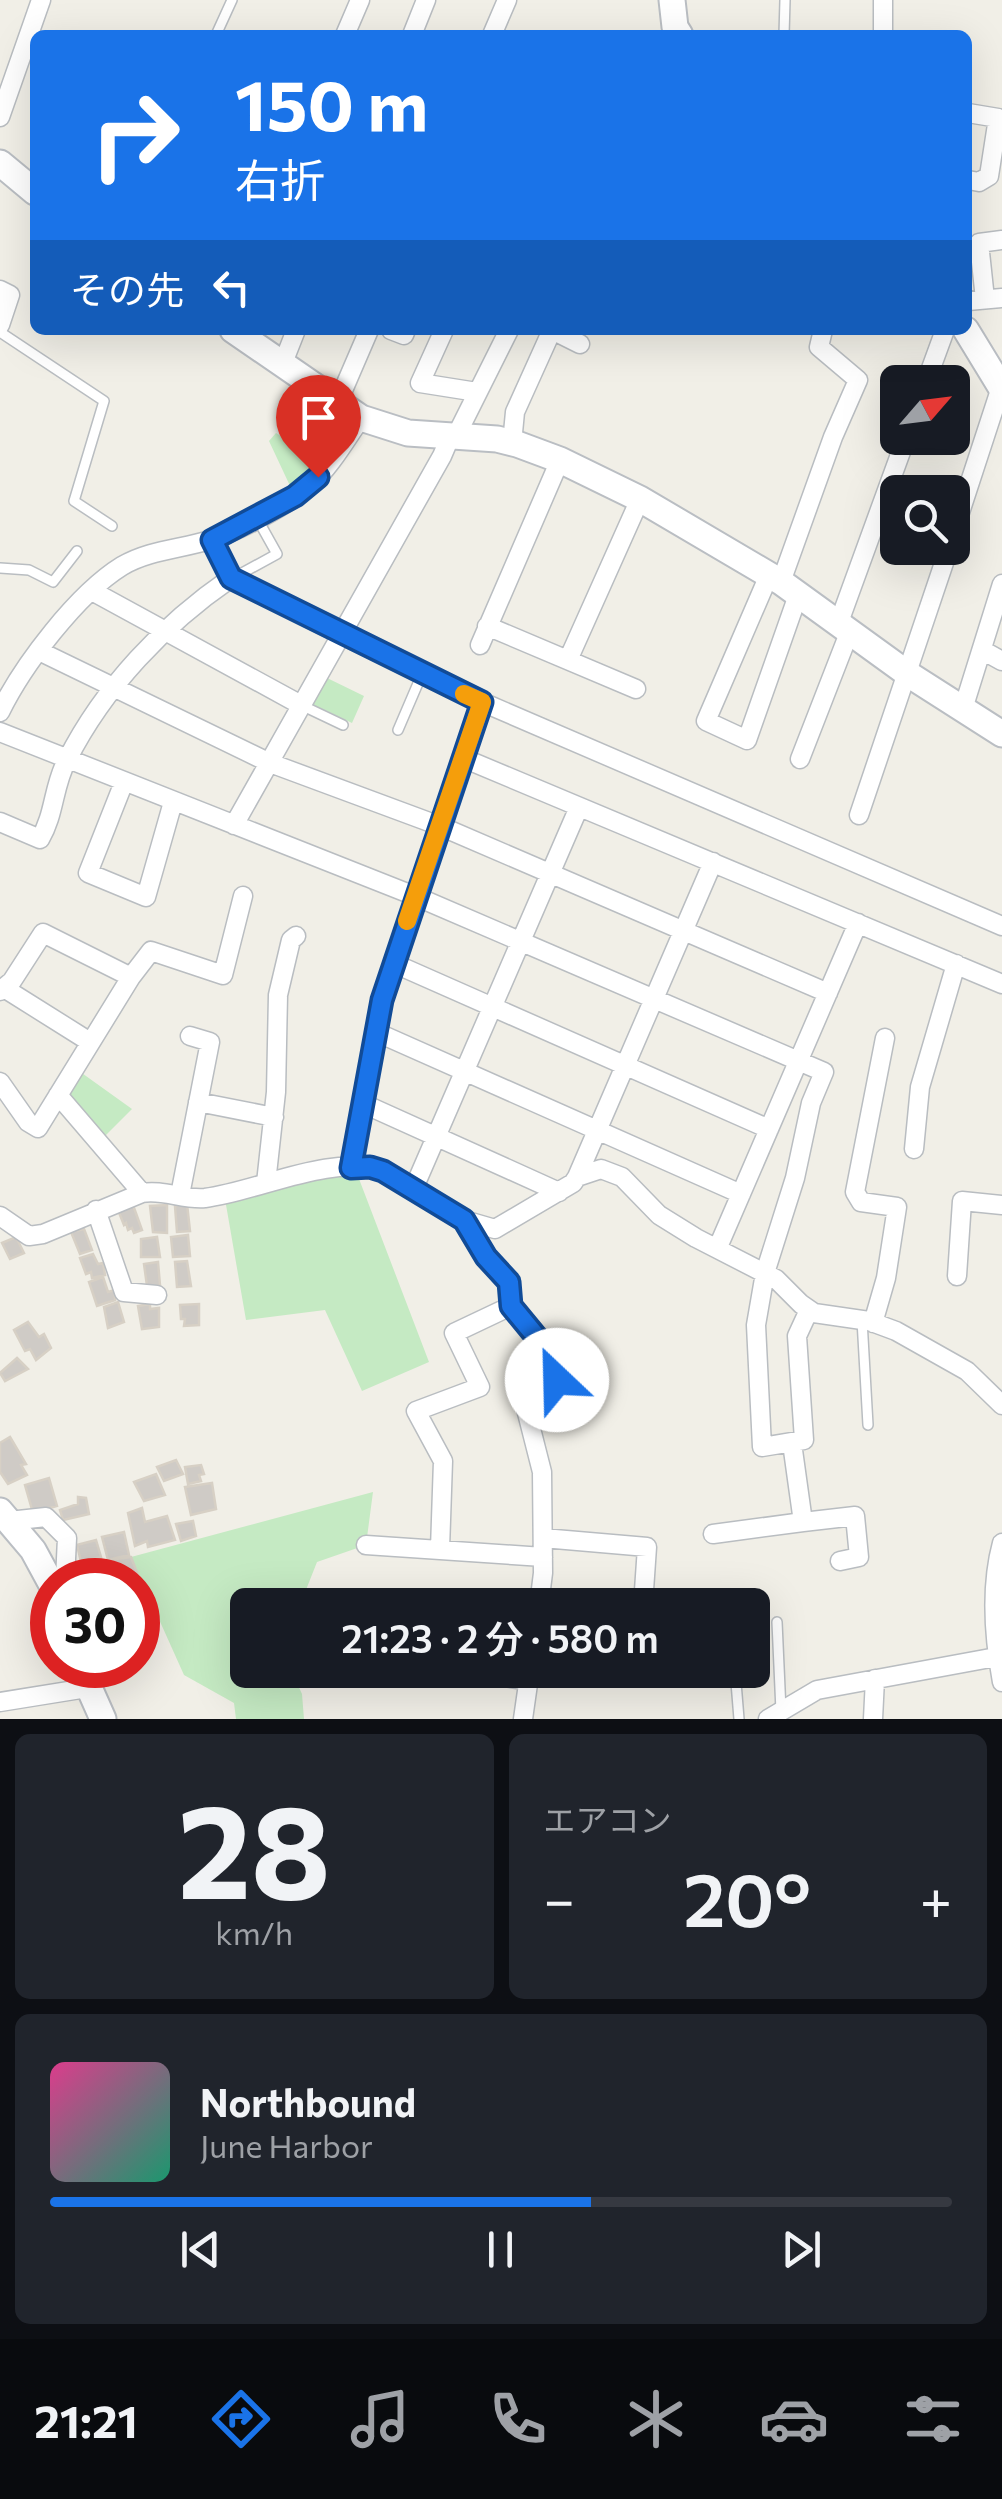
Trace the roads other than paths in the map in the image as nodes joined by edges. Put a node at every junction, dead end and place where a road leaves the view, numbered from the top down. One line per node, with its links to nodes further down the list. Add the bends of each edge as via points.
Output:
1 (41, 0): 9 (street)
2 (232, 0): 10 (lane)
3 (360, 0): 11 (street)
4 (426, 0): 12 (street)
5 (507, 0): 13 (street)
6 (672, 0): 14 (street)
7 (785, 0): 15 (lane)
8 (883, 0): 16 (street)
9 (30, 30)
10 (218, 30)
11 (347, 30)
12 (414, 30)
13 (494, 30)
14 (677, 30)
15 (784, 30)
16 (883, 30)
17 (30, 31): 19 (street)
18 (972, 114): 21 (street, via 998,118 989,176)
19 (0, 117)
20 (0, 163): 22 (street)
21 (972, 181)
22 (30, 188)
23 (1002, 240): 25 (street, via 979,242)
24 (0, 290): 26 (street, via 10,295)
25 (985, 299)
26 (0, 329): 51 (lane, via 104,401 74,501)
27 (240, 335): 38 (street)
28 (294, 335): 38 (street)
29 (366, 335): 42 (street)
30 (442, 335): 41 (street, via 420,382)
31 (506, 335): 41 (street)
32 (550, 335): 45 (street, via 516,412)
33 (562, 335): 37 (street)
34 (822, 335): 57 (street, via 819,347 858,380)
35 (943, 335): 39 (street)
36 (969, 335): 40 (street)
37 (580, 344)
38 (282, 363): 42 (street)
39 (932, 365)
40 (999, 379): 48 (street)
41 (477, 392): 44 (street)
42 (338, 402): 43 (street)
43 (361, 418): 44 (street, via 408,433); 50 (street, via 308,488)
44 (453, 435): 45 (street); 62 (street)
45 (512, 443): 47 (street)
46 (900, 455): 60 (street)
47 (560, 460): 49 (street); 65 (street, via 484,636)
48 (970, 476)
49 (640, 499): 57 (street); 65 (street)
50 (257, 518): 52 (street); 56 (lane, via 278,554)
51 (112, 526)
52 (212, 540): 56 (street); 58 (street, via 141,557)
53 (76, 551): 55 (lane, via 53,582 29,570)
54 (943, 565): 68 (street)
55 (0, 568)
56 (231, 578): 61 (street); 62 (street)
57 (783, 584): 57 (street, via 706,722 747,740); 60 (street)
58 (92, 591): 61 (street); 64 (street)
59 (1000, 595): 63 (street)
60 (843, 629): 68 (street); 80 (street)
61 (164, 632): 69 (street); 72 (street)
62 (342, 635): 67 (street); 72 (street)
63 (982, 650): 66 (street); 73 (street)
64 (39, 651): 69 (street); 74 (street)
65 (568, 660): 70 (street)
66 (1002, 661)
67 (422, 674): 71 (street); 76 (lane)
68 (908, 674): 73 (street); 86 (street)
69 (113, 687): 81 (street); 82 (street)
70 (636, 690)
71 (482, 702): 79 (street); 95 (street)
72 (301, 704): 75 (lane); 82 (street)
73 (963, 709): 78 (street)
74 (0, 712)
75 (343, 725)
76 (398, 730)
77 (0, 732): 81 (street)
78 (1002, 734)
79 (463, 758): 85 (street); 89 (street)
80 (800, 759)
81 (66, 760): 83 (street); 87 (street, via 40,839)
82 (270, 763): 88 (street); 89 (street)
83 (124, 782): 84 (street); 84 (street, via 88,874 146,897)
84 (174, 802): 88 (street)
85 (579, 806): 90 (street); 91 (street)
86 (859, 815)
87 (0, 822)
88 (234, 825): 93 (street)
89 (440, 826): 91 (street); 93 (street)
90 (713, 862): 94 (street); 96 (street)
91 (550, 874): 96 (street); 98 (street)
92 (243, 896): 101 (street, via 222,976 151,951)
93 (416, 896): 98 (street); 99 (street)
94 (858, 923): 100 (street); 104 (street)
95 (1002, 926)
96 (684, 931): 104 (street); 105 (street)
97 (296, 936): 118 (street, via 278,995)
98 (520, 942): 105 (street); 106 (street)
99 (393, 963): 106 (street); 107 (street)
100 (956, 964): 102 (street); 122 (street, via 920,1087)
101 (132, 977): 103 (street, via 44,934); 110 (street)
102 (1002, 984)
103 (2, 989): 110 (street)
104 (828, 993): 111 (street)
105 (654, 999): 111 (street); 112 (street)
106 (492, 1007): 112 (street); 113 (street)
107 (376, 1032): 113 (street); 117 (street)
108 (190, 1036): 116 (street, via 210,1042)
109 (886, 1038): 141 (street, via 855,1192 862,1202 897,1207 886,1278)
110 (90, 1042): 115 (street)
111 (798, 1062): 119 (street); 136 (street, via 824,1072)
112 (626, 1066): 119 (street); 120 (street)
113 (464, 1072): 120 (street); 121 (street)
114 (0, 1082): 115 (street, via 38,1128)
115 (58, 1095): 128 (street)
116 (198, 1102): 118 (street); 130 (street)
117 (364, 1104): 121 (street); 123 (street)
118 (274, 1117): 125 (street)
119 (769, 1129): 129 (street)
120 (597, 1130): 124 (street); 129 (street)
121 (436, 1136): 126 (street); 127 (street)
122 (914, 1149)
123 (351, 1168): 125 (street); 126 (street, via 383,1171)
124 (578, 1177): 127 (street); 135 (street, via 601,1169 622,1176 659,1215)
125 (266, 1183): 130 (street, via 208,1198)
126 (414, 1190): 134 (street)
127 (559, 1192): 134 (street, via 495,1229)
128 (142, 1193): 130 (street); 132 (street)
129 (741, 1194): 135 (street)
130 (180, 1196)
131 (1002, 1205): 137 (street, via 962,1201)
132 (96, 1210): 133 (street, via 29,1236); 138 (street, via 124,1292)
133 (0, 1216)
134 (464, 1220): 139 (street, via 509,1282)
135 (718, 1247): 136 (street)
136 (765, 1273): 140 (street); 144 (street, via 756,1325 762,1447)
137 (957, 1276)
138 (157, 1295)
139 (511, 1306): 149 (street, via 558,1370 557,1380 525,1405 542,1472); 150 (street, via 454,1333 480,1386 416,1412 443,1461)
140 (809, 1310): 141 (street); 144 (street, via 798,1336 804,1440)
141 (868, 1321): 142 (street, via 948,1358); 143 (lane)
142 (1002, 1405)
143 (868, 1426)
144 (792, 1442): 146 (street)
145 (4, 1516): 152 (street); 153 (street, via 46,1518 66,1538)
146 (803, 1522): 147 (street); 154 (street, via 855,1516 859,1557)
147 (713, 1534)
148 (366, 1545): 150 (street)
149 (543, 1547): 150 (street); 155 (street); 156 (street, via 647,1546)
150 (440, 1549)
151 (1001, 1549): 158 (street)
152 (37, 1558)
153 (66, 1558)
154 (840, 1562)
155 (540, 1588)
156 (644, 1588)
157 (777, 1622): 166 (lane)
158 (998, 1646): 159 (street); 160 (street)
159 (875, 1679): 166 (street, via 817,1690); 170 (street)
160 (1002, 1682)
161 (45, 1688): 165 (street)
162 (89, 1688): 167 (street)
163 (528, 1688): 168 (street)
164 (736, 1688): 169 (lane)
165 (0, 1702)
166 (775, 1715)
167 (103, 1719)
168 (523, 1719)
169 (739, 1719)
170 (873, 1719)

